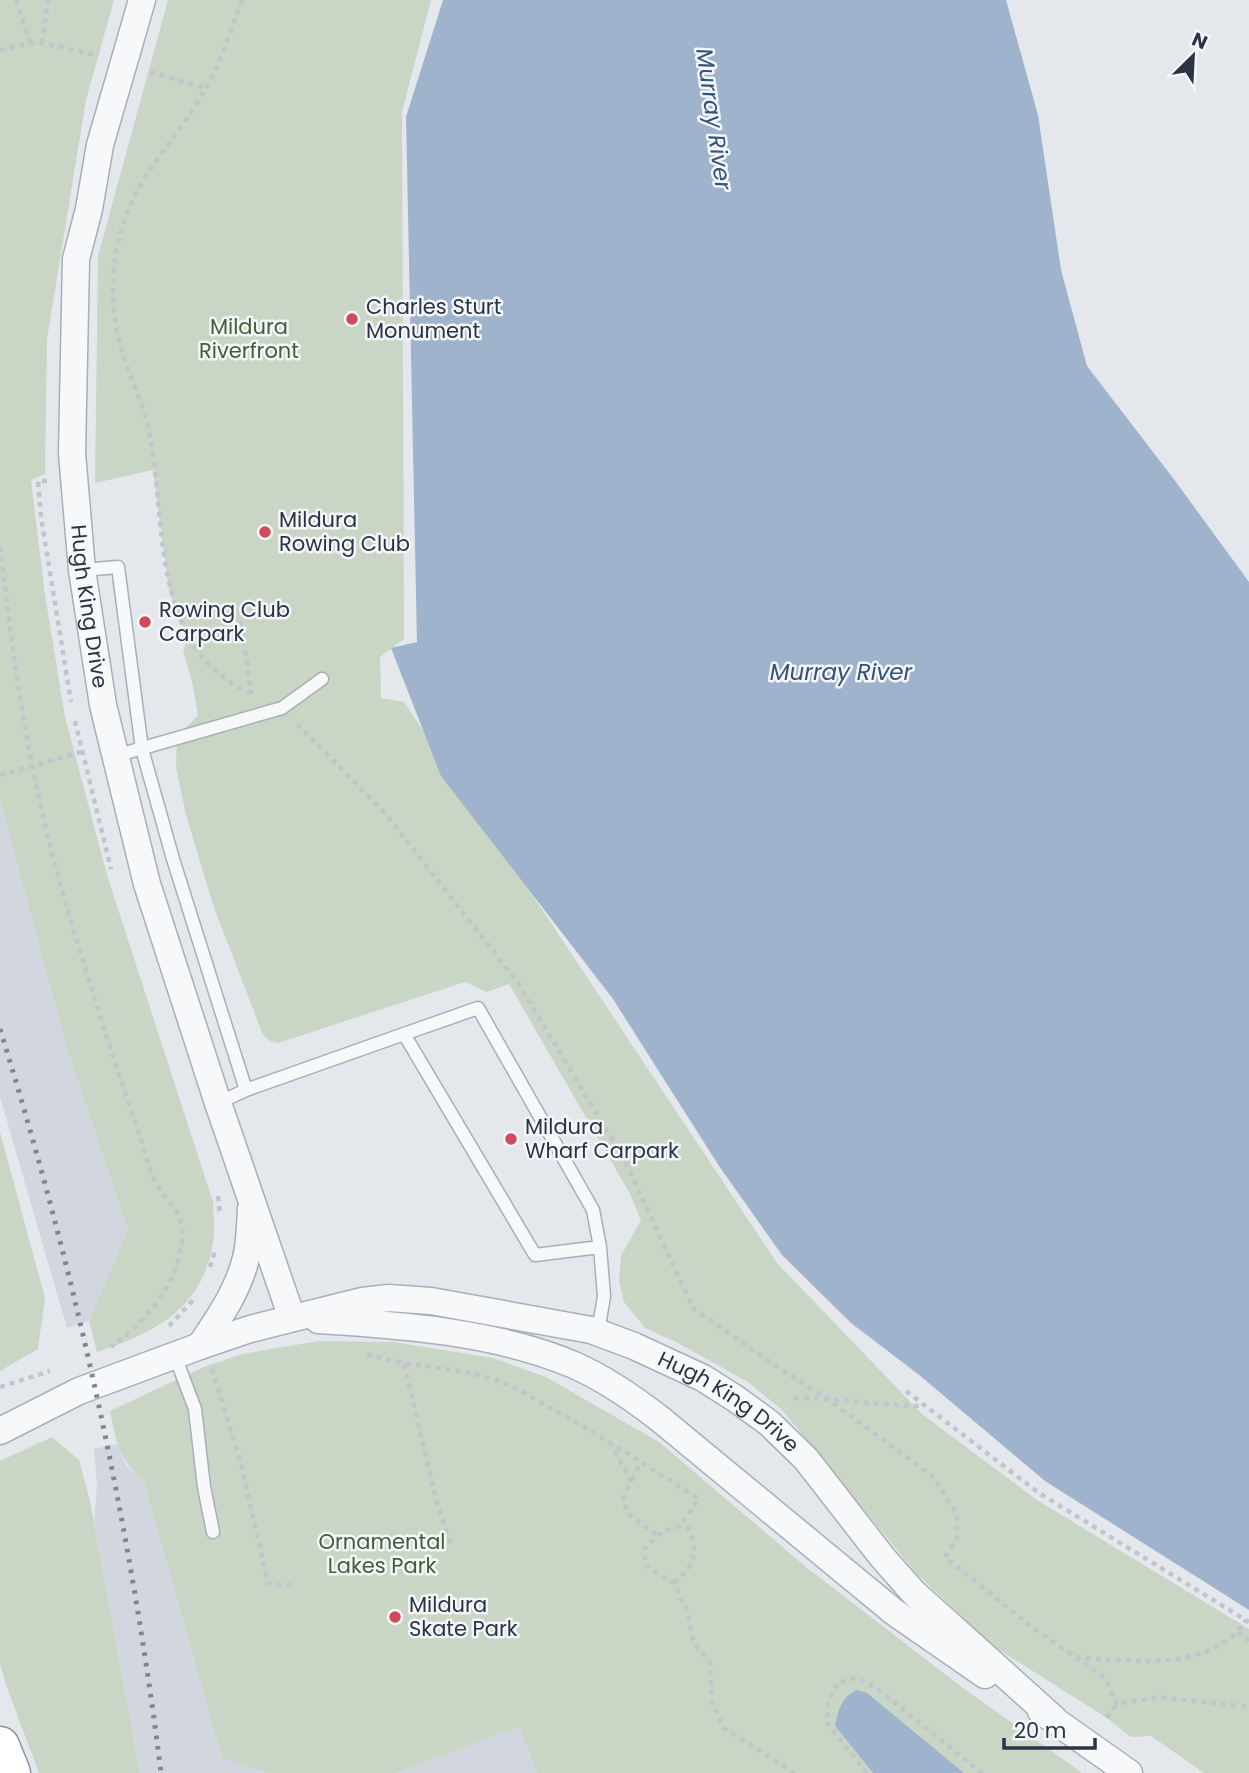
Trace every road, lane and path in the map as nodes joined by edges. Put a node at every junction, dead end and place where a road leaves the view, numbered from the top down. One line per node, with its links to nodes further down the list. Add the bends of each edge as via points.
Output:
1 (16, 0): 5 (path)
2 (48, 0): 6 (path)
3 (142, 0): 11 (street, Hugh King Drive, via 100,145 76,259)
4 (242, 0): 10 (path)
5 (30, 43): 6 (path); 7 (path)
6 (42, 43): 8 (path)
7 (0, 50)
8 (96, 55)
9 (146, 71): 10 (path)
10 (206, 88): 16 (path, via 133,200 111,279 123,355 147,423 169,590 204,658 233,686)
11 (73, 481): 13 (street, Hugh King Drive); 19 (path, via 38,481 63,664)
12 (0, 547): 21 (path)
13 (82, 570): 18 (lane, via 118,567); 20 (street, Hugh King Drive)
14 (240, 621): 16 (path)
15 (322, 679): 17 (lane)
16 (253, 695): 17 (path)
17 (282, 708): 18 (lane); 50 (path, via 385,813 518,983 624,1159 693,1308)
18 (142, 749): 20 (lane); 25 (lane)
19 (81, 751): 21 (path); 23 (path)
20 (115, 756): 26 (street, Hugh King Drive, via 147,884)
21 (32, 765): 22 (path); 38 (path, via 74,932 118,1071 153,1176 182,1227 174,1270 159,1300 130,1333 102,1353)
22 (0, 775)
23 (115, 881)
24 (404, 1034): 25 (lane); 31 (lane, via 535,1255); 31 (lane, via 478,1008 593,1210)
25 (246, 1090): 26 (lane)
26 (218, 1103): 28 (street, Hugh King Drive)
27 (216, 1186): 29 (path)
28 (252, 1199): 34 (street, Hugh King Drive); 40 (street, Hugh King Drive, via 239,1282)
29 (219, 1224)
30 (218, 1243): 32 (path)
31 (600, 1247): 37 (lane, via 604,1296)
32 (208, 1276)
33 (195, 1298): 36 (path)
34 (292, 1318): 35 (street, Hugh King Drive, via 362,1301 404,1298); 40 (street, Hugh King Drive); 41 (street, Hugh King Drive, via 427,1329)
35 (571, 1325): 37 (street, Hugh King Drive); 41 (street)
36 (166, 1328)
37 (598, 1332): 70 (street, Hugh King Drive, via 703,1378 769,1423 806,1459 914,1593)
38 (125, 1346)
39 (359, 1351): 43 (path)
40 (206, 1357): 42 (path); 45 (street, Hugh King Drive); 45 (path); 62 (path, via 241,1464 268,1583)
41 (559, 1360): 70 (street, Hugh King Drive, via 622,1390 903,1619)
42 (224, 1364)
43 (404, 1364): 54 (path, via 494,1379); 60 (path, via 437,1503)
44 (62, 1367): 46 (path)
45 (180, 1367): 47 (street, Hugh King Drive); 58 (lane, via 195,1409)
46 (0, 1387)
47 (79, 1391): 52 (street, Hugh King Drive); 53 (street, Hugh King Drive)
48 (906, 1391): 51 (path)
49 (794, 1398): 50 (path)
50 (826, 1398): 51 (path); 66 (path, via 933,1477 957,1514 957,1539 945,1557)
51 (925, 1406): 63 (path, via 1039,1493)
52 (0, 1410)
53 (0, 1431)
54 (610, 1442): 55 (path); 56 (path)
55 (642, 1462): 56 (path); 57 (path, via 699,1499)
56 (631, 1481): 59 (path, via 623,1498 626,1513)
57 (685, 1520): 59 (path); 61 (path, via 695,1551 688,1571)
58 (213, 1532)
59 (658, 1536): 61 (path, via 644,1549 646,1566)
60 (452, 1545)
61 (674, 1583): 73 (path, via 694,1643 710,1663 712,1703 724,1728)
62 (293, 1584)
63 (1247, 1621): 64 (path)
64 (1238, 1632): 65 (path); 66 (path, via 1209,1650 1173,1659)
65 (1249, 1641)
66 (1075, 1657): 67 (path, via 1107,1681)
67 (1116, 1704): 68 (path, via 1159,1698); 69 (path)
68 (1249, 1707)
69 (1107, 1718)
70 (1054, 1719): 76 (street, Hugh King Drive)
71 (0, 1746): 72 (highway)
72 (10, 1773)
73 (795, 1773)
74 (867, 1773): 75 (path, via 827,1723 828,1702 836,1683 856,1678 875,1687)
75 (982, 1773)
76 (1129, 1773)

